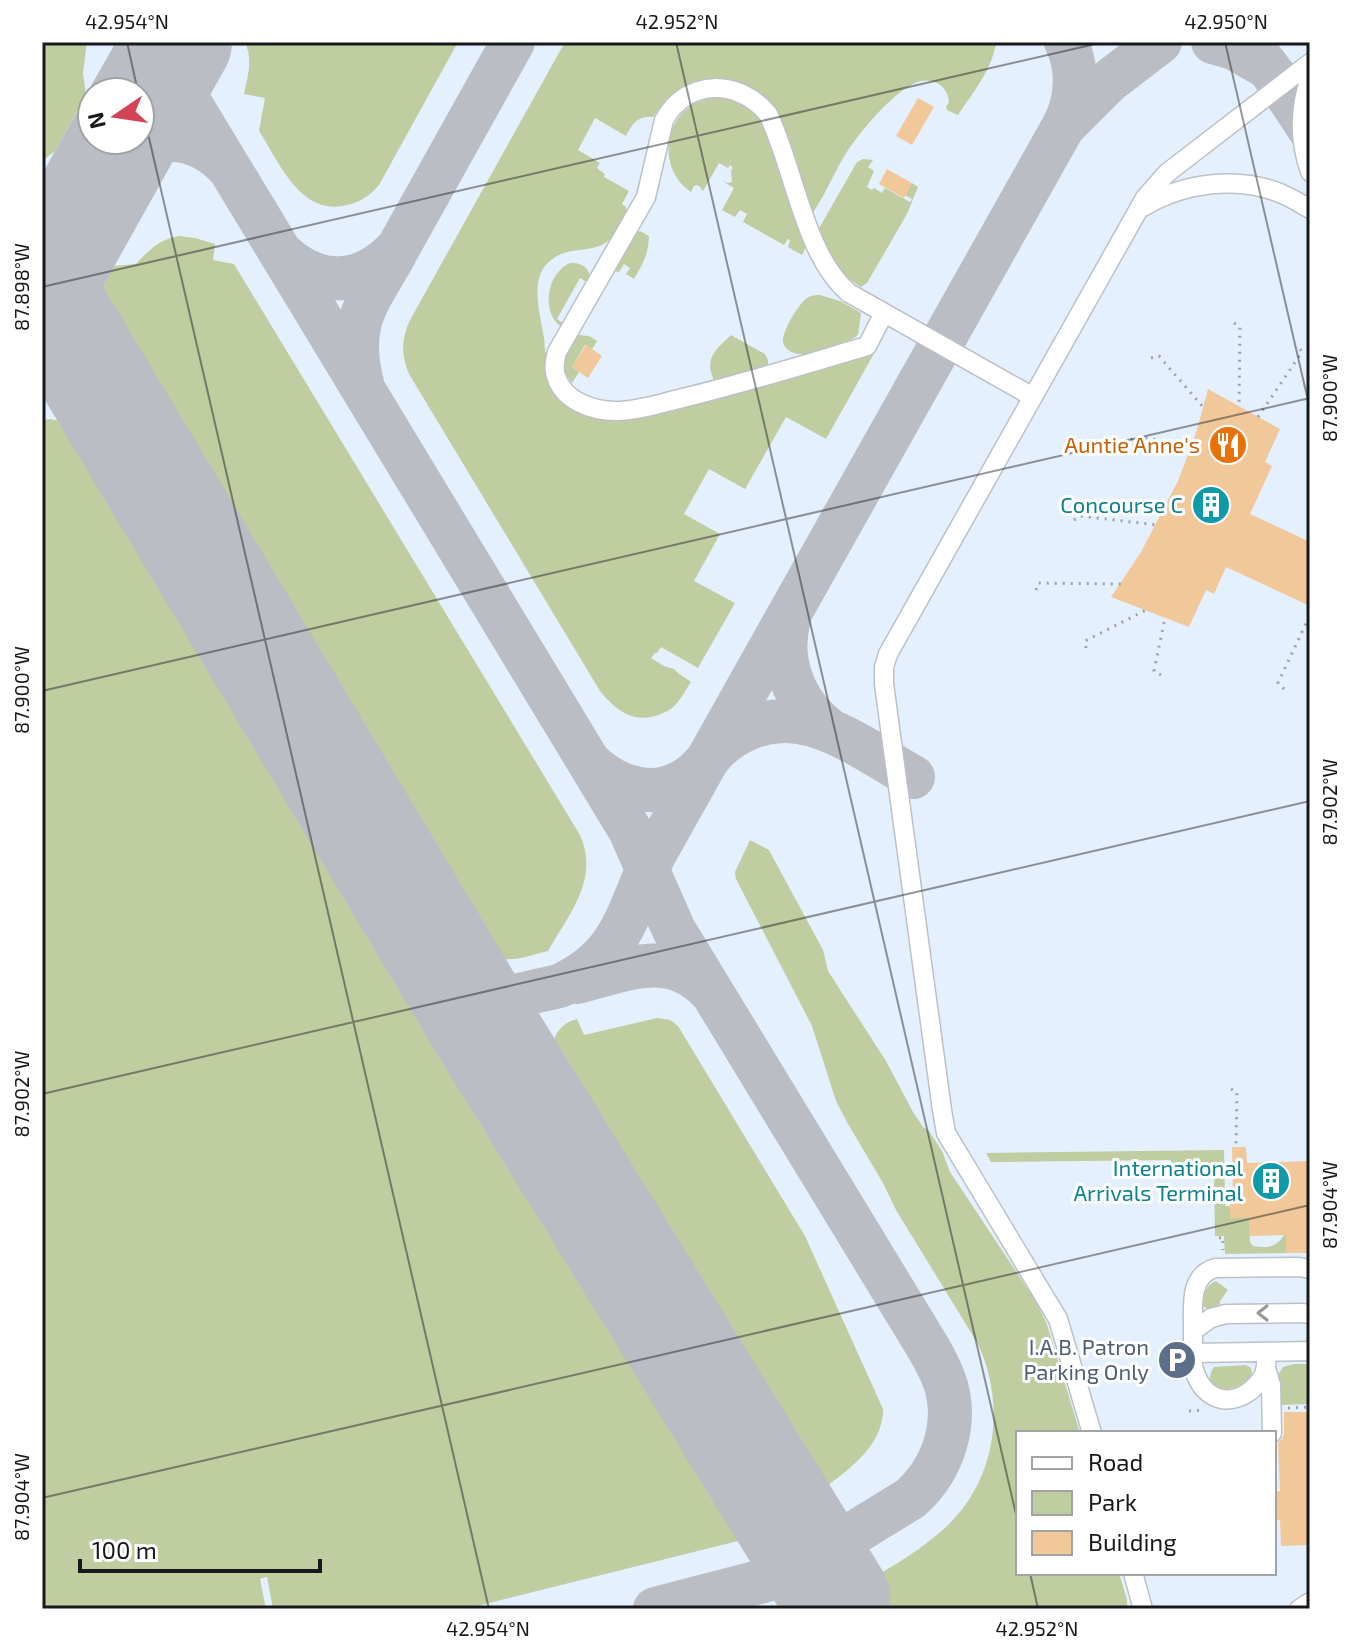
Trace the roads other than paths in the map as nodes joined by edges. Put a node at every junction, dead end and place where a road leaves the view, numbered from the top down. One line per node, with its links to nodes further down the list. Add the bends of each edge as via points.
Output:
1 (1310, 63): 5 (lane, via 1167,173)
2 (1310, 78): 3 (lane, via 1301,125)
3 (1310, 172)
4 (1310, 209): 5 (lane, via 1280,193 1235,183 1186,189)
5 (1137, 211): 7 (lane)
6 (884, 313): 6 (lane, via 867,346 633,410 586,406 567,394 555,375 557,352 646,197 664,120 682,99 703,89 742,92 768,114 830,274 849,293); 7 (lane)
7 (1033, 397): 14 (lane, via 888,654 883,674 946,1133 1058,1319)
8 (1310, 1269): 10 (lane, via 1210,1269 1193,1296)
9 (1310, 1314): 10 (lane, one-way to 10, via 1226,1314)
10 (1193, 1331): 12 (lane)
11 (1310, 1351): 13 (lane)
12 (1193, 1353): 13 (lane); 13 (lane, via 1198,1380 1220,1399 1248,1393 1260,1381)
13 (1266, 1360): 15 (lane)
14 (1091, 1431)
15 (1272, 1431)
16 (1134, 1575): 18 (lane)
17 (1310, 1602): 19 (lane)
18 (1143, 1609)
19 (1299, 1609)

